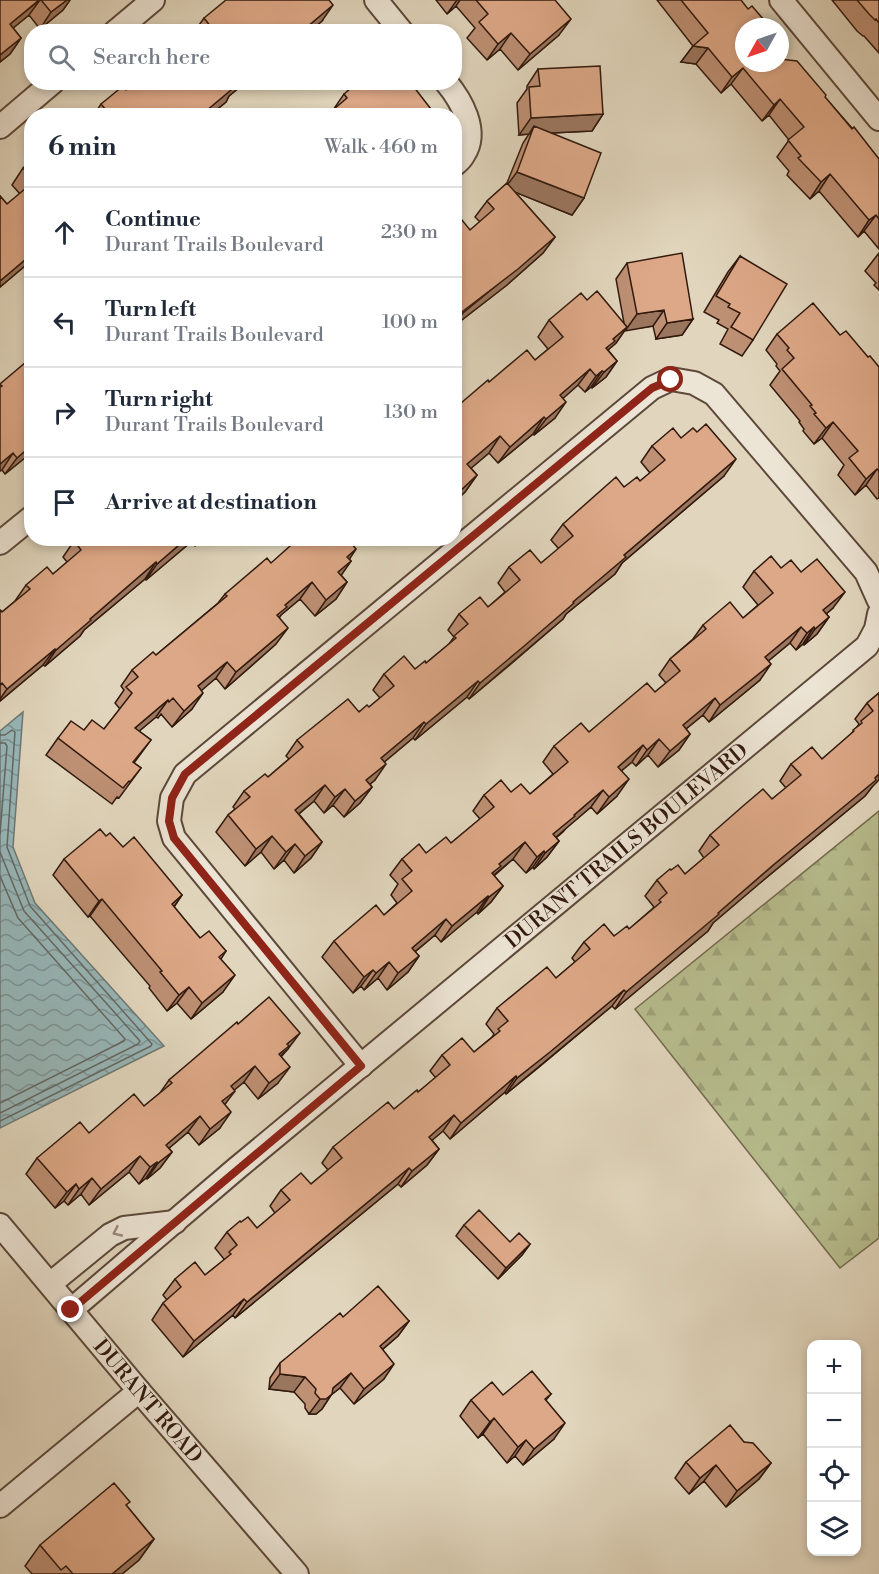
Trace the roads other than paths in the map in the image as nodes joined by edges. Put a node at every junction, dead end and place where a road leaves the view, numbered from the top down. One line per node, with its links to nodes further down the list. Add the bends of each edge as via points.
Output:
1 (153, 0): 4 (street)
2 (376, 0): 5 (street)
3 (781, 0): 10 (street)
4 (124, 24)
5 (396, 24)
6 (44, 90): 11 (street)
7 (453, 90): 9 (street)
8 (462, 108): 12 (street, via 470,140)
9 (462, 108)
10 (879, 119)
11 (0, 127)
12 (462, 156)
13 (24, 524): 14 (street)
14 (0, 543)
15 (462, 545): 17 (street, via 652,388 671,380 694,383 714,394 866,572)
16 (461, 546): 19 (street, via 185,774 172,798 169,821 174,838)
17 (879, 601)
18 (879, 614): 19 (street, DURANT TRAILS BOULEVARD, via 867,646)
19 (361, 1066): 20 (street, DURANT TRAILS BOULEVARD)
20 (175, 1222): 22 (street, one-way to 22, via 124,1228); 23 (street, DURANT TRAILS BOULEVARD)
21 (0, 1225): 22 (street, DURANT ROAD)
22 (50, 1284): 23 (street, DURANT ROAD)
23 (71, 1310): 24 (street, DURANT ROAD)
24 (139, 1391): 25 (street); 26 (street, DURANT ROAD)
25 (0, 1506)
26 (297, 1574)

